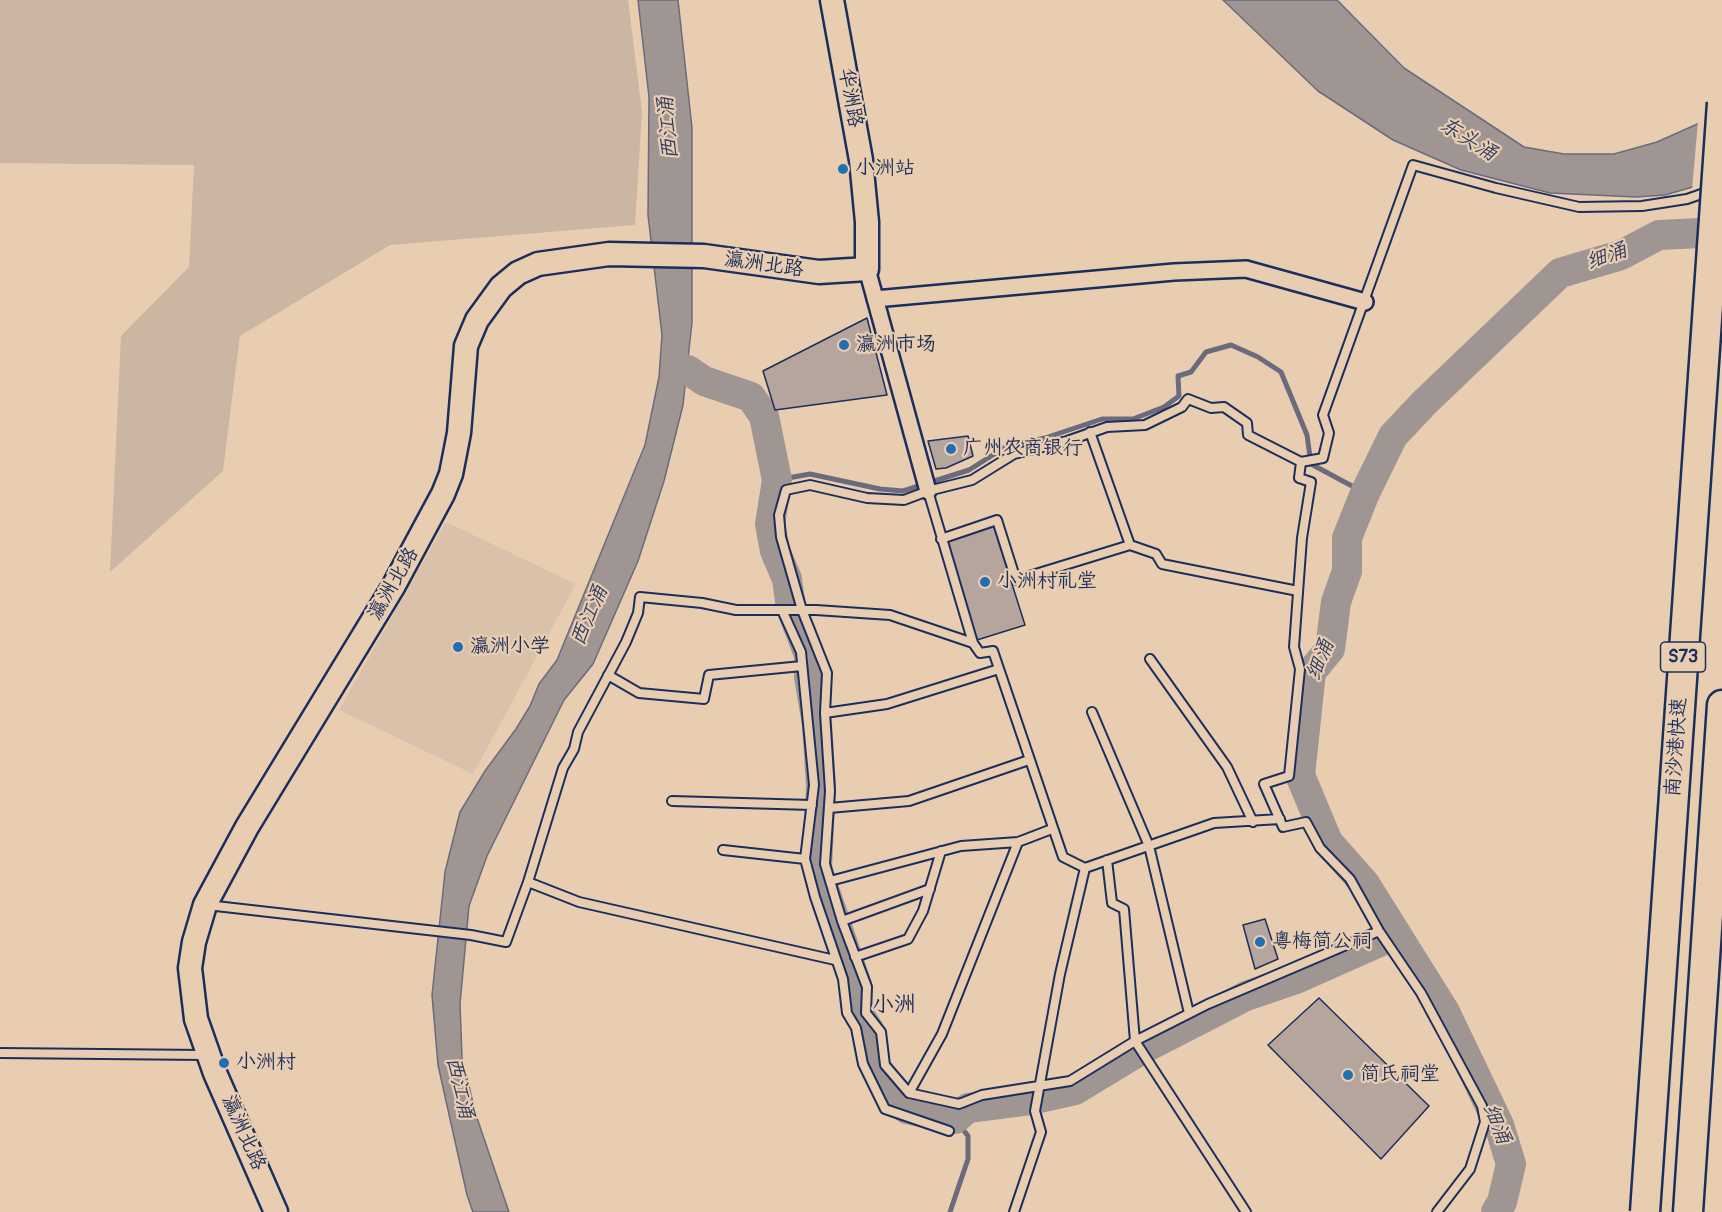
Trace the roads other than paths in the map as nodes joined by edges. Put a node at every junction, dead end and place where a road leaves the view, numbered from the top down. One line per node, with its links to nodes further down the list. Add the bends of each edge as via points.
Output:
1 (832, 0): 4 (main road, 华洲路, via 861,160)
2 (1722, 103): 56 (highway, 南沙港快速 / S73, bridge)
3 (1722, 187): 6 (lane, via 1687,199 1642,206 1579,207 1413,165)
4 (867, 269): 5 (street); 40 (main road, 瀛洲北路, via 819,272 704,256 609,254 538,264 501,287 488,302 466,346 459,433 443,494 393,587 247,827)
5 (875, 299): 6 (street, via 1246,269); 9 (street)
6 (1365, 302): 8 (lane, via 1323,415 1329,434 1323,458)
7 (1090, 432): 8 (lane, via 1145,425 1182,407 1188,399 1211,408 1224,407 1246,423 1248,435); 9 (lane, via 1014,454 972,480); 11 (lane)
8 (1301, 462): 12 (lane, via 1299,478 1311,482)
9 (928, 491): 10 (lane); 14 (lane, via 904,500 867,498 810,485 786,490 779,515 781,537)
10 (941, 539): 11 (lane, via 997,520 1016,580); 15 (lane)
11 (1130, 545): 12 (lane, via 1156,554 1162,564)
12 (1298, 591): 27 (lane, via 1294,647 1300,669 1289,776 1264,784)
13 (782, 610): 14 (lane); 17 (lane, via 801,652); 19 (lane, via 736,610 640,597 630,633)
14 (802, 610): 15 (lane, via 890,615); 22 (lane, via 827,673)
15 (973, 643): 18 (lane, via 980,653 993,651)
16 (1150, 659): 28 (lane, via 1227,767)
17 (802, 666): 19 (lane, via 709,675 704,699 639,693); 25 (lane, via 814,785)
18 (999, 669): 22 (lane, via 887,704); 23 (lane)
19 (608, 675): 38 (lane, via 563,768)
20 (1722, 705): 57 (highway)
21 (1092, 712): 31 (lane)
22 (825, 713): 26 (lane)
23 (1029, 759): 26 (lane, via 909,801); 29 (lane)
24 (672, 801): 25 (lane)
25 (812, 805): 34 (lane)
26 (829, 808): 37 (lane, via 825,864)
27 (1280, 819): 28 (lane); 42 (lane, via 1283,827 1306,822 1320,848 1350,879)
28 (1253, 822): 31 (lane, via 1214,823)
29 (1052, 829): 30 (lane); 36 (lane, via 1063,857)
30 (1018, 842): 33 (lane, via 987,842); 50 (lane, via 942,1034)
31 (1149, 846): 35 (lane); 45 (lane)
32 (723, 850): 34 (lane)
33 (941, 851): 37 (lane); 39 (lane)
34 (805, 860): 44 (lane)
35 (1107, 860): 36 (lane); 46 (lane, via 1112,903 1124,909)
36 (1085, 868): 49 (lane, via 1062,964)
37 (830, 881): 41 (lane)
38 (528, 882): 40 (lane, via 506,942); 44 (lane, via 579,902)
39 (930, 889): 41 (lane); 43 (lane, via 908,939)
40 (205, 905): 48 (main road, 瀛洲北路, via 190,968 196,1019)
41 (842, 921): 43 (lane)
42 (1379, 931): 45 (lane); 55 (lane, via 1456,1055 1485,1122 1470,1169)
43 (855, 957): 50 (lane, via 867,987 866,1013 881,1032 885,1065)
44 (835, 960): 51 (lane, via 863,1064 885,1109)
45 (1189, 1013): 46 (lane)
46 (1135, 1041): 49 (lane, via 1070,1081); 54 (lane)
47 (0, 1053): 48 (lane)
48 (209, 1055): 52 (main road, 瀛洲北路)
49 (1040, 1085): 50 (lane, via 982,1095 959,1104); 53 (lane, via 1035,1111 1041,1132)
50 (909, 1093)
51 (949, 1131)
52 (276, 1212)
53 (1014, 1212)
54 (1246, 1212)
55 (1437, 1212)
56 (1645, 1212)
57 (1688, 1212)

